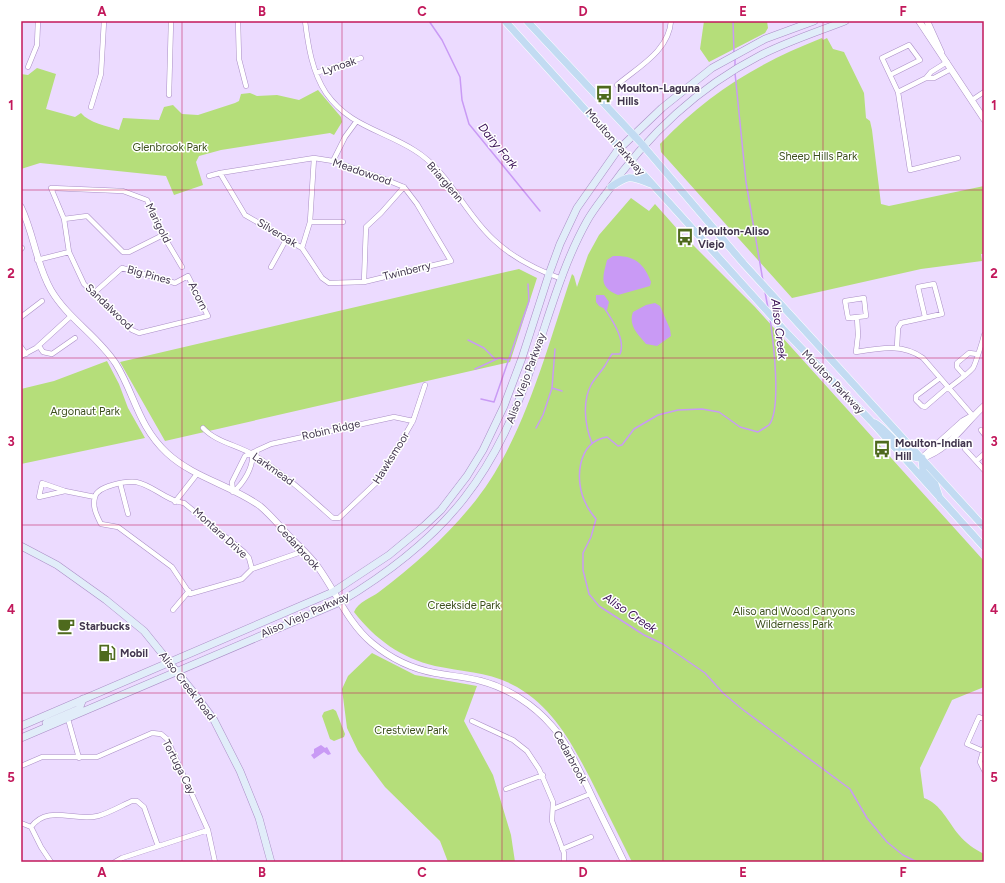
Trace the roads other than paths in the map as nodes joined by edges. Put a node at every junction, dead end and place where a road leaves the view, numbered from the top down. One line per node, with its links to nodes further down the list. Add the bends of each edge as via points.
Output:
1 (38, 21): 15 (street, via 37,45)
2 (104, 21): 26 (street, via 101,74)
3 (171, 21): 24 (street)
4 (238, 21): 21 (street, via 239,59)
5 (304, 21): 17 (street, Briarglenn)
6 (505, 21): 31 (main road, Moulton Parkway)
7 (527, 21): 29 (main road, Moulton Parkway)
8 (671, 21): 20 (street, via 670,32 661,48)
9 (814, 21): 29 (main road, Aliso Viejo Parkway, via 757,43 714,66 662,108)
10 (845, 21): 30 (main road, Aliso Viejo Parkway, via 761,55 714,84 679,112)
11 (919, 21): 14 (street)
12 (927, 21): 14 (street)
13 (361, 58): 17 (street, Lynoak)
14 (945, 60): 16 (street); 19 (street)
15 (28, 67)
16 (952, 69): 19 (street, via 934,78); 25 (street)
17 (316, 74): 28 (street, Briarglenn, via 326,93)
18 (890, 75): 18 (street, via 920,60 909,45 882,58); 22 (street)
19 (926, 78): 22 (street)
20 (617, 85)
21 (246, 86)
22 (898, 92): 33 (street, via 910,170)
23 (984, 92): 25 (street)
24 (169, 95)
25 (972, 100): 27 (street)
26 (91, 107)
27 (984, 119)
28 (356, 122): 35 (street); 55 (street, Briarglenn, via 414,150 436,168 493,240 524,262)
29 (635, 137): 30 (main road, Moulton Parkway); 31 (main road, Aliso Viejo Parkway)
30 (644, 147): 34 (main road, Aliso Viejo Parkway); 85 (main road, Moulton Parkway, via 744,264)
31 (621, 148): 34 (main road, Moulton Parkway); 55 (main road, Aliso Viejo Parkway, via 577,208)
32 (314, 158): 35 (street, Meadowood); 36 (street, Meadowood); 45 (street)
33 (958, 158)
34 (631, 160): 38 (main road, Moulton Parkway); 40 (main road, Aliso Viejo Parkway)
35 (333, 161): 39 (street, Meadowood)
36 (220, 174): 37 (street, Meadowood); 48 (street, Silveroak, via 245,215)
37 (209, 176)
38 (653, 185): 40 (main road, via 631,176); 80 (main road, Moulton Parkway, via 784,330)
39 (404, 186): 52 (street, Meadowood); 58 (street, via 366,227)
40 (611, 187): 57 (main road, Aliso Viejo Parkway, via 587,221)
41 (51, 188): 44 (street, Sandalwood); 47 (street, Marigold, via 123,191 147,200)
42 (21, 207): 43 (street, Cedarbrook)
43 (23, 214): 51 (street, Cedarbrook)
44 (64, 219): 47 (street, via 87,216 123,252 129,252); 50 (street, Sandalwood)
45 (310, 222): 46 (street); 49 (street)
46 (343, 222)
47 (163, 235): 53 (street, Marigold)
48 (288, 238): 49 (street, Silveroak); 54 (street)
49 (302, 248): 58 (street, Silveroak, via 325,281)
50 (69, 252): 51 (street); 59 (street, Sandalwood, via 84,284)
51 (37, 260): 61 (street, Cedarbrook, via 51,290)
52 (451, 261): 58 (street, Twinberry)
53 (182, 266)
54 (271, 267)
55 (549, 274): 57 (street, Briarglenn); 105 (main road, Aliso Viejo Parkway, via 504,406 484,450 467,476 441,510 424,526 389,555)
56 (188, 276): 59 (street, Big Pines, via 175,283 122,268); 62 (street, Acorn)
57 (562, 279): 106 (main road, Aliso Viejo Parkway, via 508,429 480,479 442,525 423,543 373,582)
58 (364, 282)
59 (94, 293): 62 (street, Sandalwood, via 135,332)
60 (42, 301): 63 (street)
61 (71, 316): 68 (street); 90 (street, Cedarbrook, via 90,332 108,353 122,375 142,421 153,438 166,452)
62 (208, 316)
63 (21, 317)
64 (857, 317): 64 (street, via 866,316 864,298 845,301 848,318); 70 (street, via 856,352)
65 (925, 317): 65 (street, via 942,314 934,284 918,287); 70 (street, via 901,322 898,328)
66 (984, 335): 71 (street, via 982,347)
67 (75, 338): 68 (street, via 52,354 43,352)
68 (39, 346): 72 (street)
69 (21, 347): 72 (street)
70 (897, 347): 74 (street, via 915,352)
71 (977, 354): 73 (street, via 974,367); 73 (street, via 969,353 957,363 957,367)
72 (23, 355)
73 (964, 375): 76 (street)
74 (940, 378): 76 (street); 76 (street, via 916,396 916,400 925,407)
75 (424, 385): 79 (street, Hawksmoor)
76 (948, 389): 78 (street)
77 (984, 406): 78 (street)
78 (973, 416): 85 (street, via 966,427 934,454)
79 (413, 421): 83 (street, Robin Ridge, via 394,417 271,444); 98 (street, Hawksmoor, via 379,480)
80 (871, 421): 85 (main road, via 884,427 911,456); 95 (main road, Moulton Parkway)
81 (203, 428): 83 (street, Larkmead, via 210,436)
82 (964, 449): 86 (street)
83 (252, 454): 87 (street, Robin Ridge, via 245,456); 88 (street); 98 (street, Larkmead, via 282,473 333,518)
84 (984, 454): 86 (street)
85 (922, 458): 95 (main road, via 923,471 935,484); 99 (main road, Moulton Parkway)
86 (976, 461): 89 (street)
87 (242, 463): 88 (street); 93 (street, Robin Ridge, via 232,482)
88 (250, 467): 93 (street, via 241,485)
89 (984, 470)
90 (197, 474): 93 (street, Cedarbrook); 96 (street)
91 (120, 483): 94 (street, Montara Drive, via 97,493); 96 (street, Montara Drive, via 137,482); 97 (street)
92 (65, 491): 92 (street, via 42,483 39,497 46,495); 94 (street)
93 (233, 492): 102 (street, Cedarbrook, via 260,506)
94 (95, 497): 104 (street, via 96,514 101,524 118,528 172,567)
95 (940, 499): 101 (main road, Moulton Parkway)
96 (175, 502): 103 (street, Montara Drive, via 190,507 244,552)
97 (128, 514)
98 (338, 518)
99 (984, 527)
100 (21, 546): 108 (main road, Aliso Creek Road, via 57,565 106,600 144,631)
101 (984, 547)
102 (304, 551): 103 (street); 105 (street, Cedarbrook, via 318,567)
103 (252, 569): 104 (street, via 242,579)
104 (189, 592): 107 (street)
105 (333, 592): 106 (street, Cedarbrook); 108 (main road, Aliso Viejo Parkway)
106 (340, 602): 109 (main road, Aliso Viejo Parkway); 123 (street, Cedarbrook, via 363,635 395,659 433,673 484,681 514,695 537,711 553,727 573,759)
107 (172, 610)
108 (168, 661): 109 (main road, Aliso Creek Road); 110 (main road, Aliso Viejo Parkway)
109 (177, 672): 111 (main road, Aliso Viejo Parkway); 134 (main road, Aliso Creek Road, via 214,720 231,752 255,806)
110 (83, 699): 114 (main road, Aliso Viejo Parkway); 115 (main road, via 79,709 39,726)
111 (68, 719): 115 (main road, Aliso Viejo Parkway); 118 (street)
112 (984, 719): 117 (street, via 979,717 967,744)
113 (472, 721): 121 (street, via 513,740 530,754)
114 (21, 726)
115 (38, 732): 116 (main road, Aliso Viejo Parkway)
116 (21, 738)
117 (983, 750): 120 (street, via 980,762)
118 (79, 758): 119 (street, via 42,758); 127 (street, Tortuga Cay, via 97,758 152,733 161,734 173,752)
119 (21, 766)
120 (984, 770)
121 (543, 775): 122 (street); 124 (street)
122 (506, 789)
123 (590, 794): 124 (street); 136 (street, Cedarbrook)
124 (553, 809): 130 (street, via 552,821)
125 (21, 823): 126 (street)
126 (31, 827): 129 (street, via 46,816 98,816 137,801 144,807); 131 (street)
127 (208, 830): 129 (street); 133 (street, Tortuga Cay)
128 (591, 838): 130 (street)
129 (158, 846): 132 (street)
130 (562, 849): 135 (street)
131 (51, 862)
132 (115, 862)
133 (215, 862)
134 (271, 862)
135 (564, 862)
136 (624, 862)

